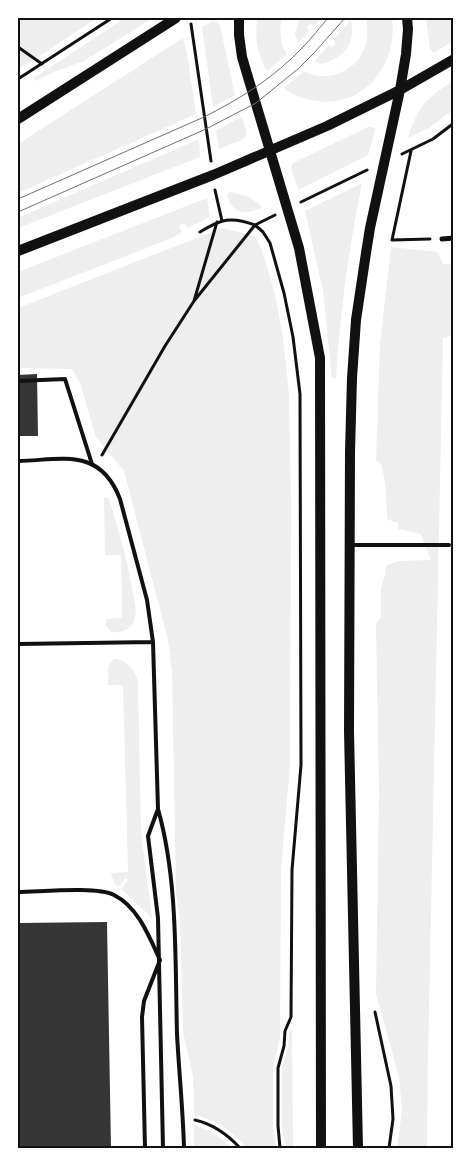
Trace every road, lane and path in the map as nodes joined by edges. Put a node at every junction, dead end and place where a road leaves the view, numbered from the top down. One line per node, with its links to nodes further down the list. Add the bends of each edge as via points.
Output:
1 (112, 18): 8 (path)
2 (176, 18): 11 (main road)
3 (239, 18): 13 (main road, via 242,57)
4 (407, 18): 10 (main road)
5 (192, 33): 15 (path)
6 (18, 47): 8 (path)
7 (454, 59): 10 (main road)
8 (42, 64): 9 (path)
9 (18, 80)
10 (400, 90): 13 (main road, via 352,115); 32 (main road, via 370,228 356,320)
11 (18, 119)
12 (454, 123): 14 (path)
13 (269, 150): 27 (main road); 46 (main road, via 299,248 320,358)
14 (411, 150): 16 (path); 25 (path, via 392,240)
15 (210, 153)
16 (398, 156)
17 (374, 167): 19 (path)
18 (216, 196): 21 (path)
19 (301, 202)
20 (271, 217): 22 (path)
21 (219, 221): 22 (path, via 230,219); 23 (path); 28 (path)
22 (255, 225): 28 (path); 45 (path, via 270,243 284,293 300,394 300,765 292,870 291,1017 278,1068)
23 (200, 232)
24 (454, 238): 26 (street)
25 (426, 239)
26 (442, 239)
27 (18, 250)
28 (194, 301): 31 (path, via 105,452)
29 (18, 381): 31 (lane, via 65,379)
30 (18, 461): 31 (lane, via 74,459)
31 (92, 464): 34 (lane, via 114,482 120,499 147,600)
32 (350, 545): 33 (lane); 47 (main road, via 350,770)
33 (449, 545)
34 (153, 642): 35 (lane); 36 (lane)
35 (18, 644)
36 (158, 809): 38 (lane, via 148,836); 43 (lane, via 165,834 175,925)
37 (18, 892): 38 (lane, via 96,890 112,894 137,916)
38 (160, 960): 41 (lane, via 144,1001 142,1017); 42 (lane)
39 (375, 1012): 48 (path, via 391,1086 393,1119)
40 (194, 1120): 44 (path, via 218,1129)
41 (145, 1148)
42 (163, 1148)
43 (184, 1148)
44 (240, 1148)
45 (280, 1148)
46 (321, 1148)
47 (358, 1148)
48 (389, 1148)

